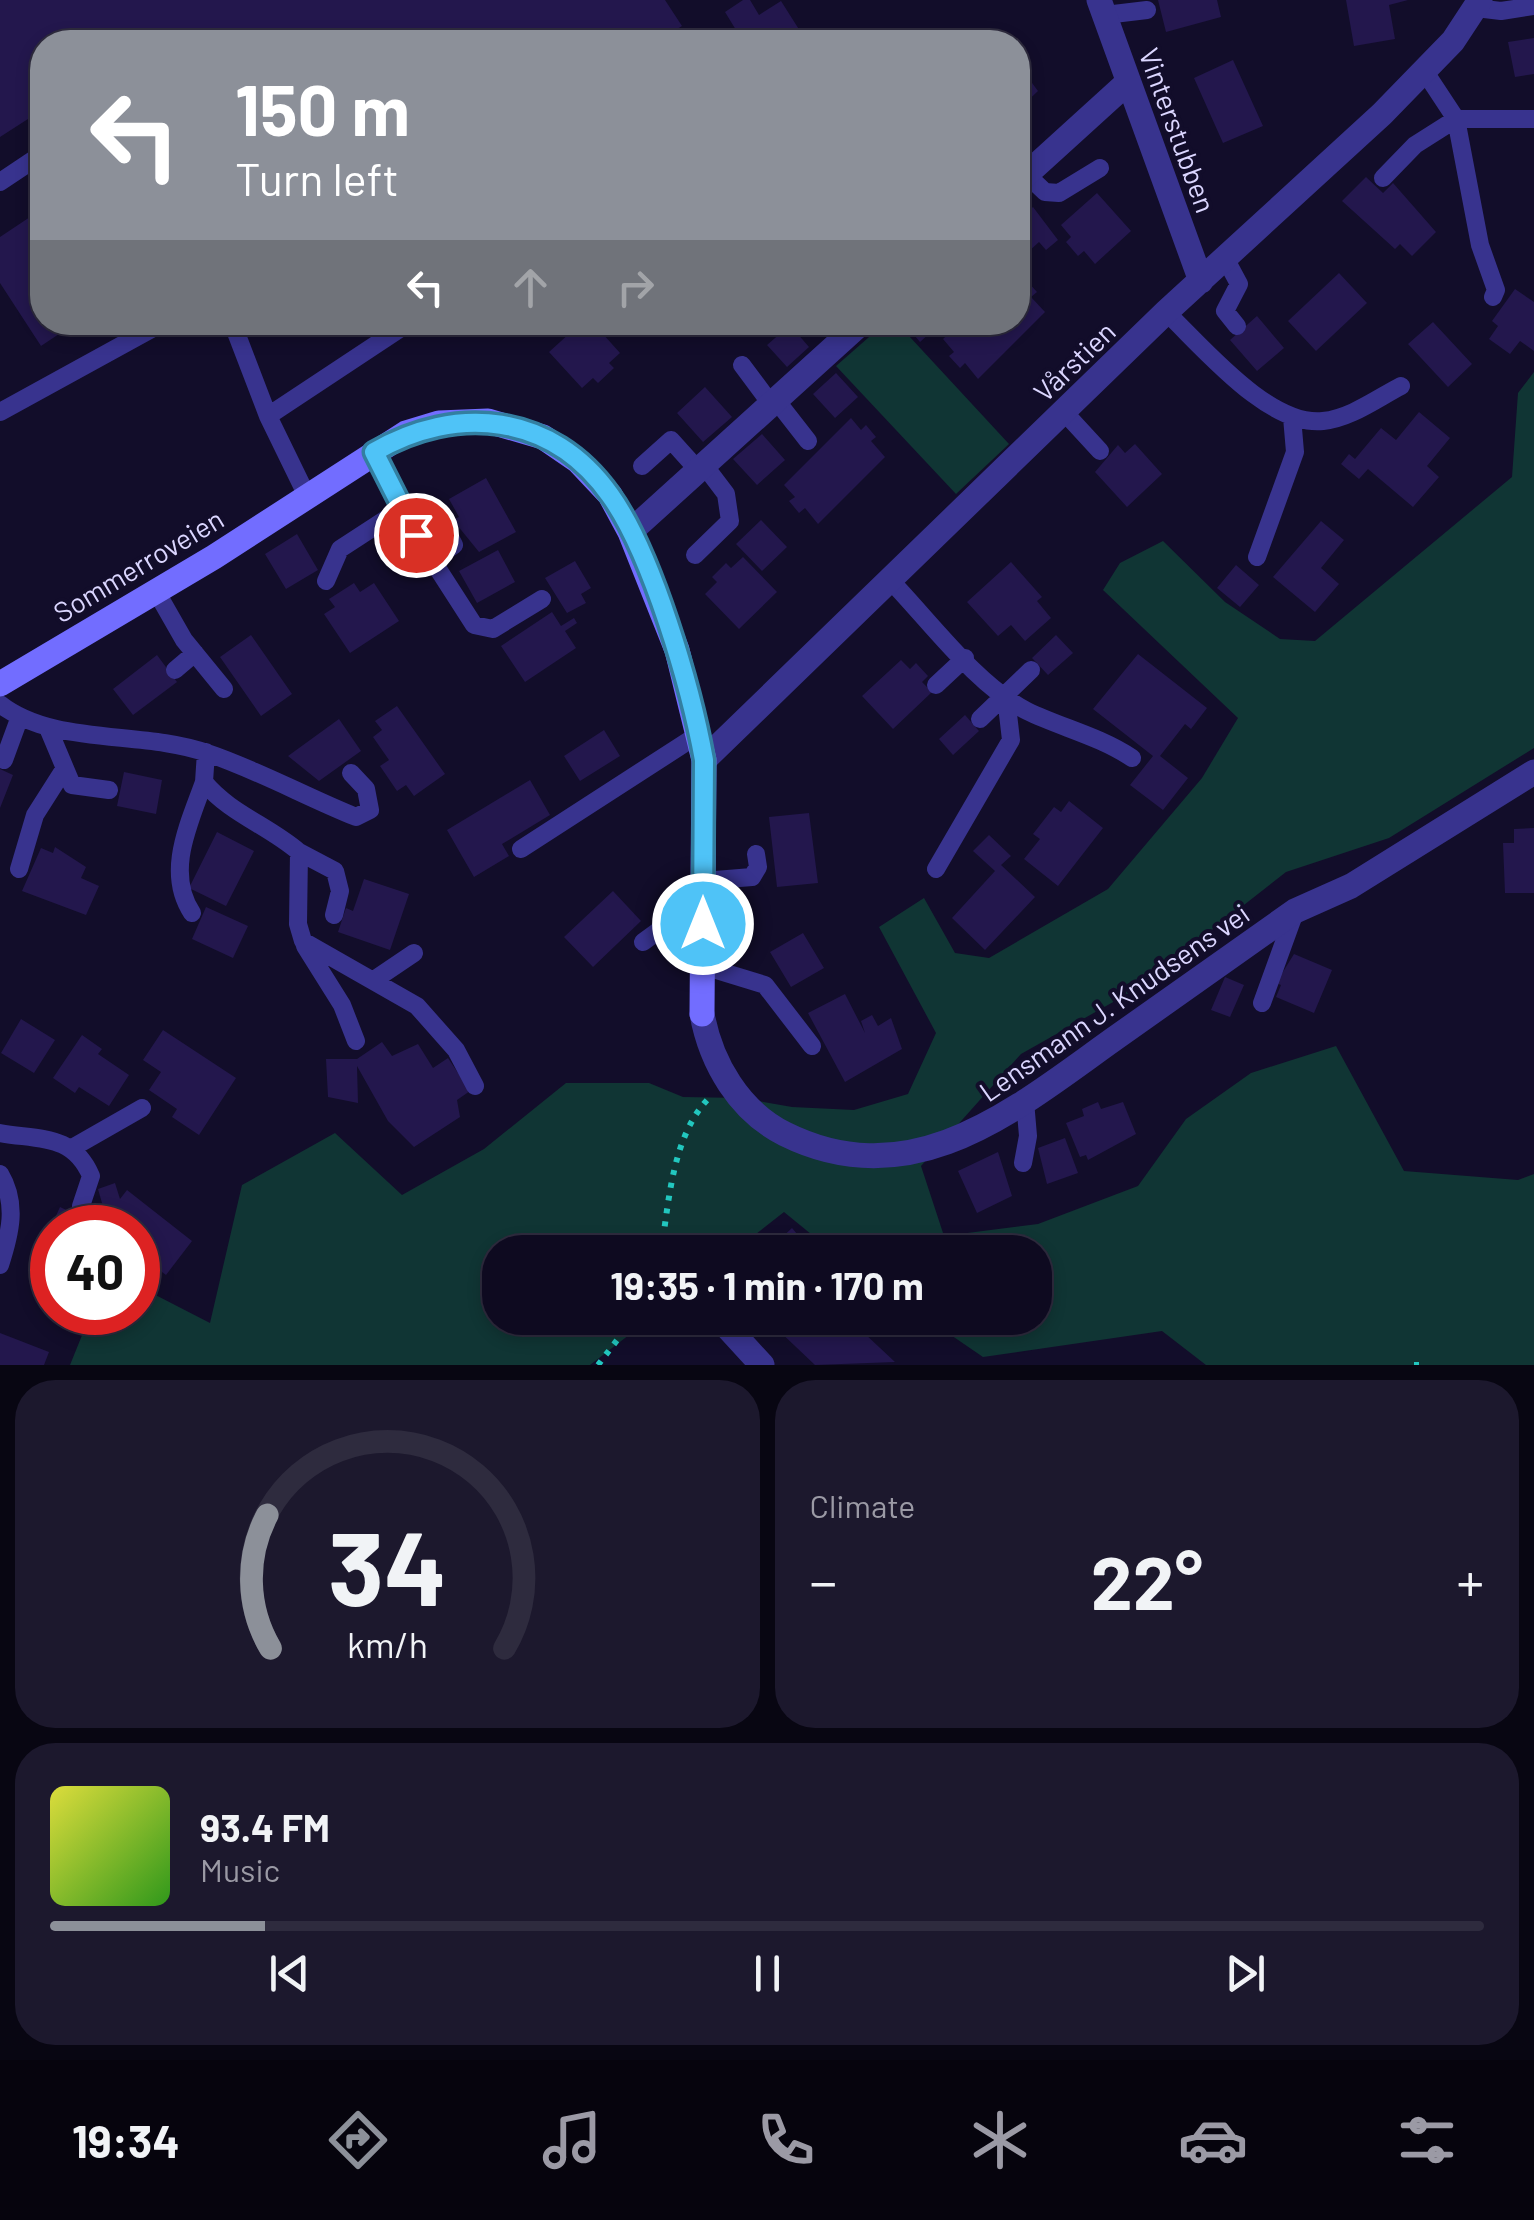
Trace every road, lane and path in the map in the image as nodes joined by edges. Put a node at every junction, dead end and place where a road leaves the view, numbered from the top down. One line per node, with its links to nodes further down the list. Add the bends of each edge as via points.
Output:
1 (1478, 4): 2 (lane, via 1501,11); 5 (street, Vårstien)
2 (1534, 6)
3 (1102, 8): 4 (lane); 6 (street, Vinterstubben)
4 (1147, 10)
5 (1426, 72): 8 (lane); 15 (street, Vårstien)
6 (1128, 82): 11 (street); 16 (street, Vinterstubben)
7 (1534, 119): 8 (lane)
8 (1456, 120): 12 (lane, via 1415,146); 17 (lane)
9 (30, 162): 13 (lane)
10 (1100, 168): 14 (lane, via 1058,193)
11 (1030, 171)
12 (1383, 178)
13 (0, 182)
14 (1030, 183)
15 (1225, 258): 16 (street, Vårstien); 19 (lane, via 1239,284 1225,311)
16 (1201, 281): 18 (street, Vårstien)
17 (1493, 297)
18 (1166, 312): 28 (street, Vårstien); 30 (lane, via 1259,399)
19 (1236, 326)
20 (140, 335): 27 (lane)
21 (237, 335): 29 (lane)
22 (390, 335): 29 (lane)
23 (843, 335): 26 (street)
24 (742, 365): 26 (lane)
25 (1400, 386): 30 (lane, via 1328,421)
26 (773, 402): 31 (lane); 35 (street)
27 (0, 412)
28 (1065, 413): 32 (lane); 43 (street, Vårstien)
29 (268, 416): 36 (lane)
30 (1292, 417): 41 (lane, via 1295,452)
31 (808, 442)
32 (1100, 450)
33 (374, 452): 36 (street, Sommerroveien); 38 (lane); 39 (street, Sommerroveien, via 439,423 488,421 543,437 610,495)
34 (642, 466): 35 (lane, via 677,434)
35 (701, 468): 39 (street); 40 (lane, via 726,494 730,521)
36 (306, 494): 45 (street, Sommerroveien)
37 (435, 509): 42 (lane, via 454,545)
38 (400, 510): 42 (lane); 44 (lane, via 340,549)
39 (630, 532): 59 (street, Sommerroveien, via 676,650)
40 (695, 555)
41 (1257, 557)
42 (432, 560): 46 (lane, via 474,625 493,629)
43 (889, 578): 48 (lane); 59 (street, Vårstien)
44 (326, 581)
45 (156, 590): 47 (lane); 51 (street, Sommerroveien)
46 (542, 598)
47 (195, 654): 49 (lane); 53 (lane)
48 (965, 658): 52 (lane); 54 (lane)
49 (175, 670)
50 (1031, 670): 54 (lane)
51 (0, 684)
52 (936, 685)
53 (224, 688)
54 (1006, 697): 57 (lane); 61 (lane); 72 (lane, via 1012,740)
55 (0, 704): 56 (lane)
56 (20, 719): 58 (lane); 62 (lane)
57 (980, 719)
58 (48, 728): 60 (lane); 63 (lane)
59 (701, 747): 68 (lane, via 612,777); 73 (street, Sommerroveien)
60 (206, 752): 65 (lane, via 356,817 370,810 366,789); 66 (lane)
61 (1132, 758)
62 (4, 760)
63 (63, 771): 67 (lane, via 72,785); 71 (lane, via 35,814)
64 (1534, 772): 74 (street, Lensmann J. Knudsens vei, via 1351,886)
65 (351, 773)
66 (204, 782): 69 (lane); 75 (lane, via 178,874)
67 (109, 790)
68 (521, 849)
69 (299, 852): 76 (lane, via 335,871 340,891); 78 (lane)
70 (756, 854): 73 (lane, via 752,878)
71 (19, 868)
72 (936, 869)
73 (703, 881): 77 (street, Sommerroveien)
74 (1295, 911): 83 (lane); 89 (street, Lensmann J. Knudsens vei)
75 (192, 912)
76 (334, 915)
77 (703, 924): 79 (lane, via 665,926); 81 (street, Sommerroveien)
78 (303, 942): 82 (lane); 85 (lane)
79 (642, 942)
80 (414, 954): 82 (lane)
81 (702, 966): 84 (street, Sommerroveien); 86 (lane, via 765,984)
82 (374, 980): 88 (lane, via 417,1006 456,1050)
83 (1262, 1003)
84 (702, 1014): 87 (street, Lensmann J. Knudsens vei, via 708,1047)
85 (356, 1041)
86 (812, 1046)
87 (727, 1079): 89 (street, Lensmann J. Knudsens vei, via 772,1128 842,1154 918,1151 988,1128); 96 (path, via 687,1132)
88 (476, 1086)
89 (1025, 1101): 93 (lane)
90 (142, 1108): 92 (lane)
91 (0, 1133): 92 (lane)
92 (72, 1148): 95 (lane, via 91,1176)
93 (1023, 1164)
94 (0, 1174): 97 (lane, via 12,1206)
95 (80, 1205)
96 (664, 1235)
97 (0, 1265)
98 (621, 1335): 102 (path)
99 (735, 1335): 101 (street)
100 (741, 1335): 101 (lane)
101 (738, 1338): 103 (street)
102 (598, 1365)
103 (762, 1365)

